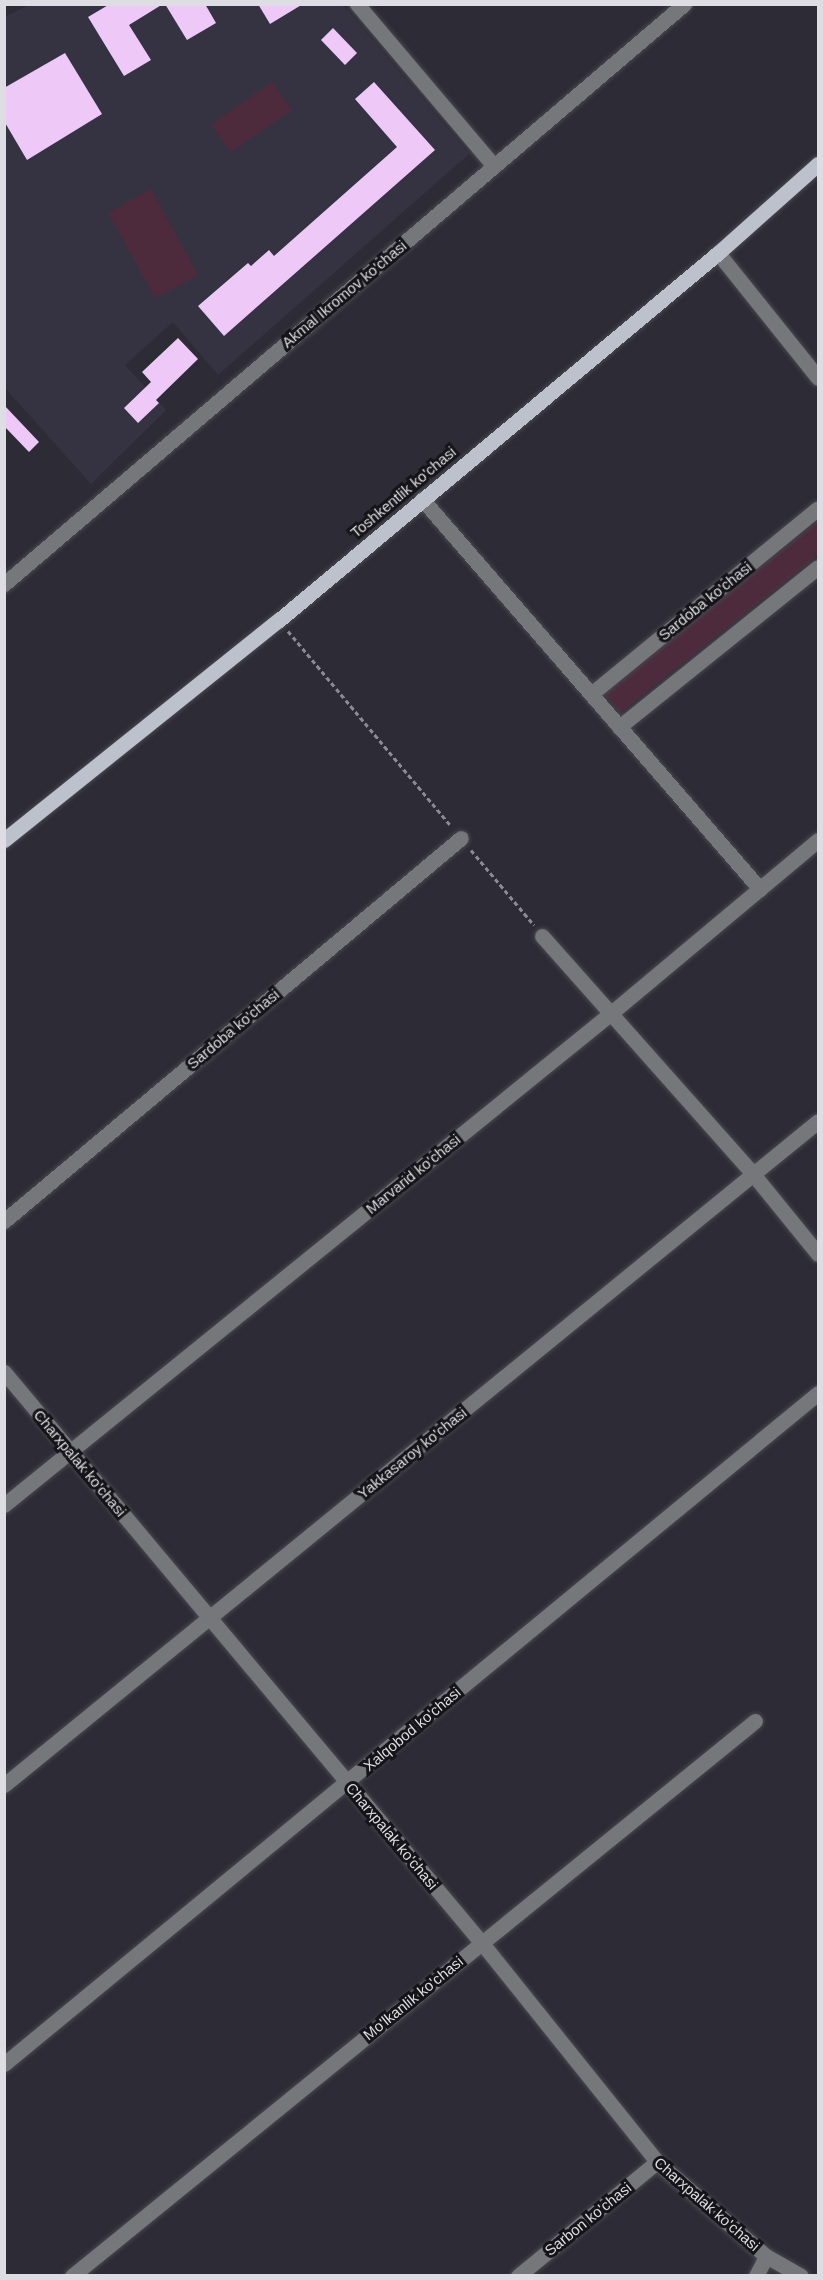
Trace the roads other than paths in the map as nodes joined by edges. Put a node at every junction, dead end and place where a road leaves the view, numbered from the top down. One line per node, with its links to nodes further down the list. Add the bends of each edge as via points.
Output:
1 (357, 4): 4 (street)
2 (684, 4): 4 (street, Akmal Ikromov ko'chasi)
3 (819, 164): 5 (main road, Toshkentlik ko'chasi)
4 (494, 166): 10 (street, Akmal Ikromov ko'chasi)
5 (718, 253): 6 (street); 7 (main road, Toshkentlik ko'chasi)
6 (819, 378)
7 (422, 499): 11 (street); 14 (main road, Toshkentlik ko'chasi, via 279,620)
8 (819, 508): 11 (street, Sardoba ko'chasi)
9 (819, 567): 12 (street)
10 (4, 584)
11 (591, 694): 12 (street)
12 (619, 727): 16 (street)
13 (461, 838): 21 (street, Sardoba ko'chasi)
14 (4, 840)
15 (819, 840): 16 (street, Marvarid ko'chasi)
16 (760, 889): 18 (street, Marvarid ko'chasi)
17 (542, 936): 18 (street)
18 (610, 1014): 20 (street); 25 (street, Marvarid ko'chasi)
19 (819, 1121): 20 (street, Yakkasaroy ko'chasi)
20 (753, 1174): 22 (street); 27 (street, Yakkasaroy ko'chasi)
21 (4, 1221)
22 (819, 1254)
23 (4, 1372): 25 (street, Charxpalak ko'chasi)
24 (819, 1393): 29 (street, Xalqobod ko'chasi)
25 (72, 1452): 26 (street, Marvarid ko'chasi); 27 (street, Charxpalak ko'chasi)
26 (4, 1505)
27 (208, 1619): 29 (street, Charxpalak ko'chasi); 30 (street, Yakkasaroy ko'chasi)
28 (755, 1721): 31 (street, Mo'lkanlik ko'chasi)
29 (347, 1782): 31 (street, Charxpalak ko'chasi); 32 (street, Xalqobod ko'chasi)
30 (4, 1785)
31 (481, 1942): 33 (street, Charxpalak ko'chasi); 35 (street, Mo'lkanlik ko'chasi)
32 (4, 2064)
33 (657, 2162): 34 (street, Charxpalak ko'chasi); 36 (street, Sarbon ko'chasi)
34 (766, 2256): 37 (street); 38 (street, Charxpalak ko'chasi)
35 (72, 2276)
36 (518, 2276)
37 (756, 2276)
38 (801, 2276)

